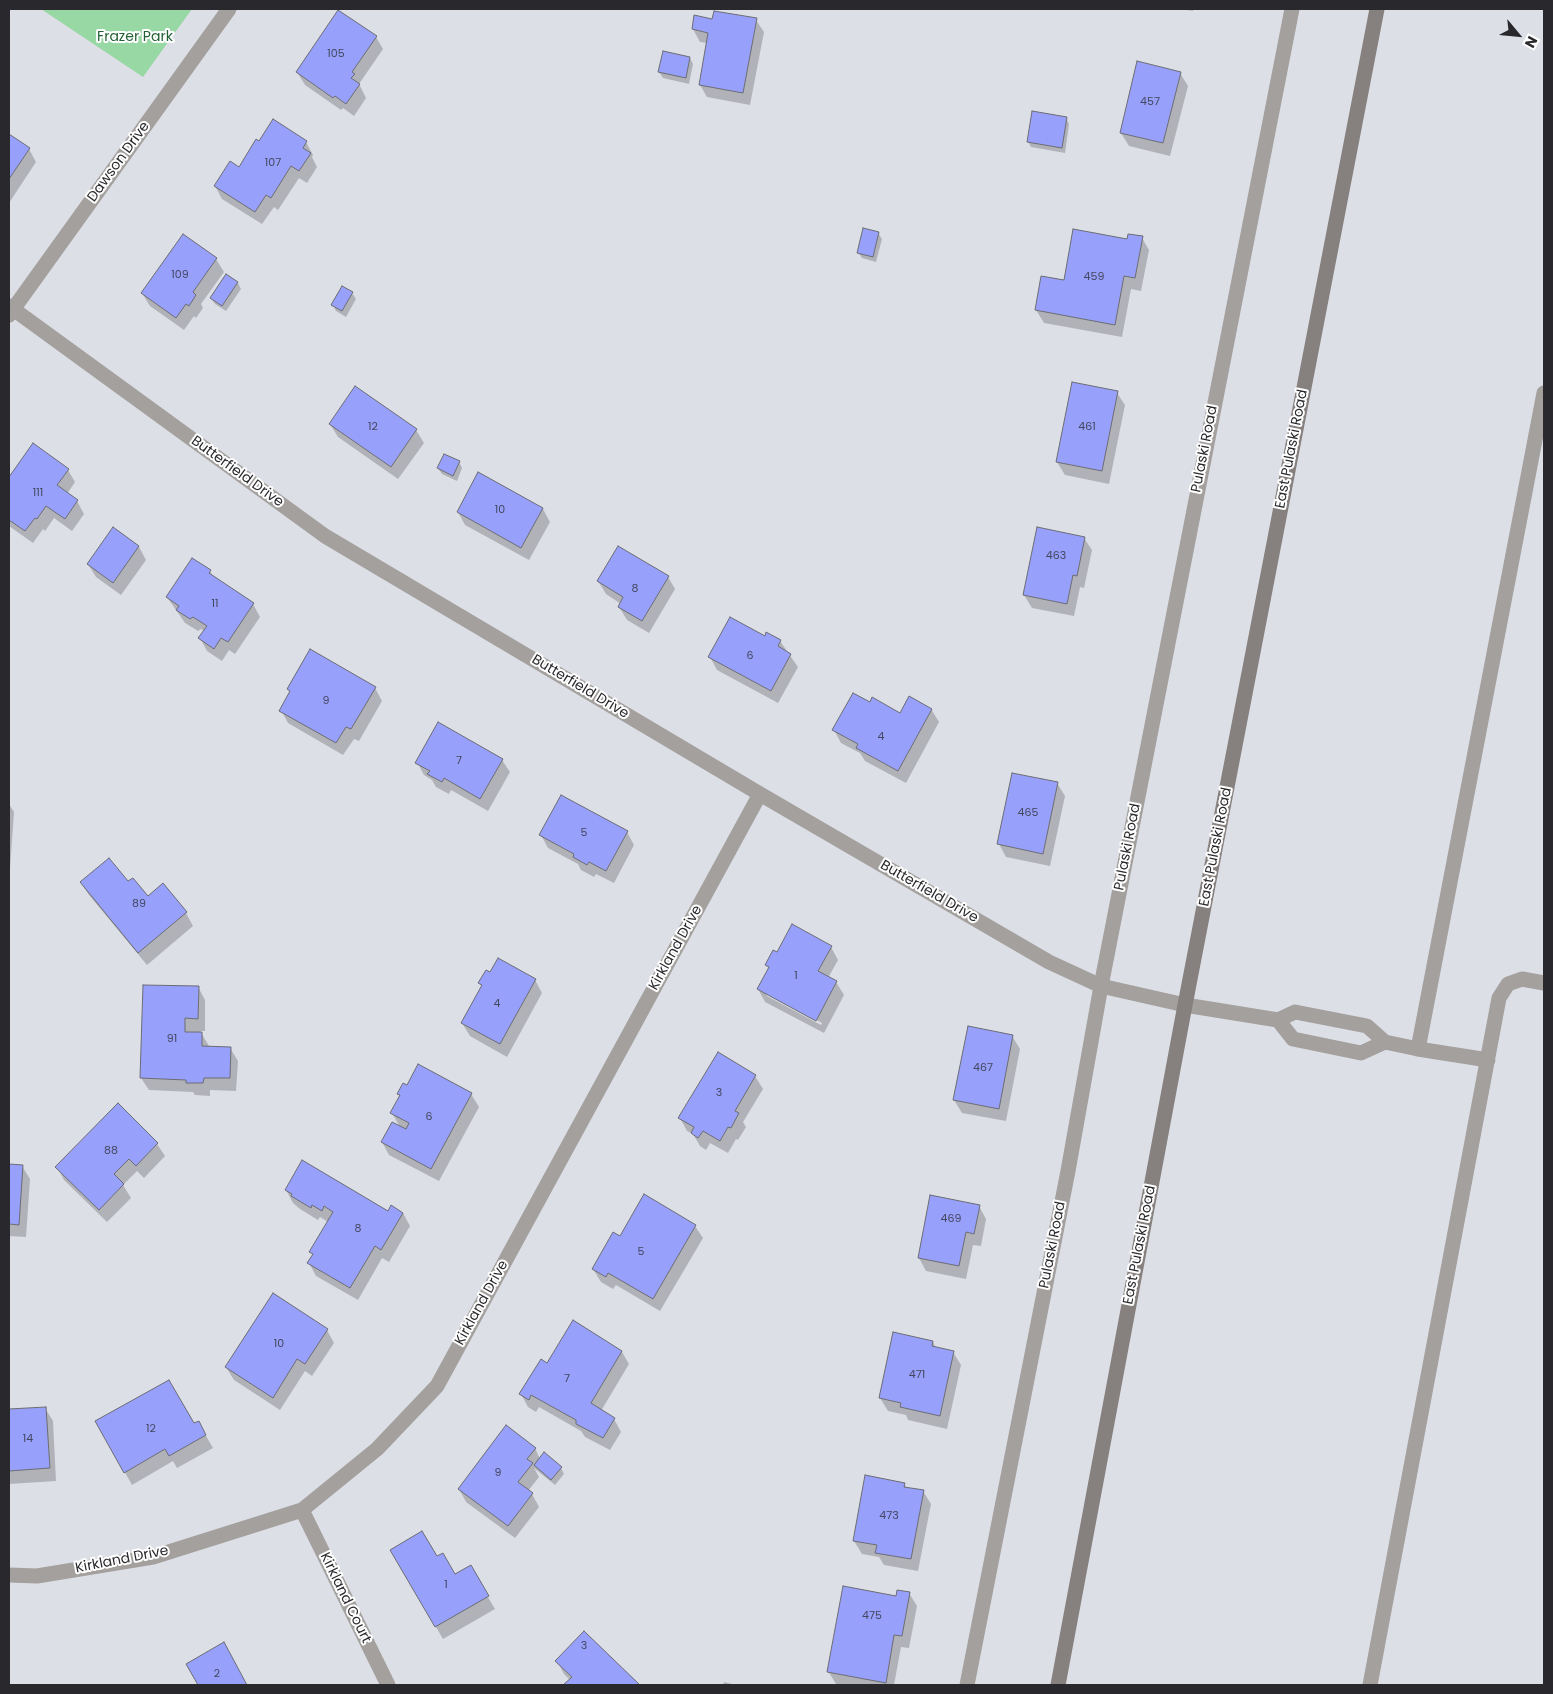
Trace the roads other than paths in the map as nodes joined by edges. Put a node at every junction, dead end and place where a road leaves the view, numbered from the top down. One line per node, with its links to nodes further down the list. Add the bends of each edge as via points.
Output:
1 (229, 9): 4 (street, Dawson Drive)
2 (1292, 9): 8 (street, Pulaski Road)
3 (1377, 9): 9 (main road, East Pulaski Road)
4 (10, 310): 6 (street, Butterfield Drive, via 325,536)
5 (1544, 393): 12 (street)
6 (760, 794): 8 (street, Butterfield Drive, via 1049,962); 14 (street, Kirkland Drive, via 437,1386 377,1449)
7 (1544, 983): 13 (street, via 1522,979 1508,984 1499,998)
8 (1101, 986): 9 (street, Butterfield Drive); 17 (street, Pulaski Road)
9 (1185, 1005): 10 (street, Butterfield Drive); 18 (main road, East Pulaski Road)
10 (1278, 1020): 11 (street, via 1294,1012 1367,1026); 11 (street, via 1293,1038 1361,1053)
11 (1385, 1042): 12 (street)
12 (1418, 1049): 13 (street)
13 (1488, 1060): 19 (street)
14 (302, 1510): 15 (street, Kirkland Drive, via 152,1557 37,1576); 16 (street, Kirkland Court)
15 (9, 1575)
16 (388, 1685)
17 (967, 1685)
18 (1058, 1685)
19 (1370, 1685)

